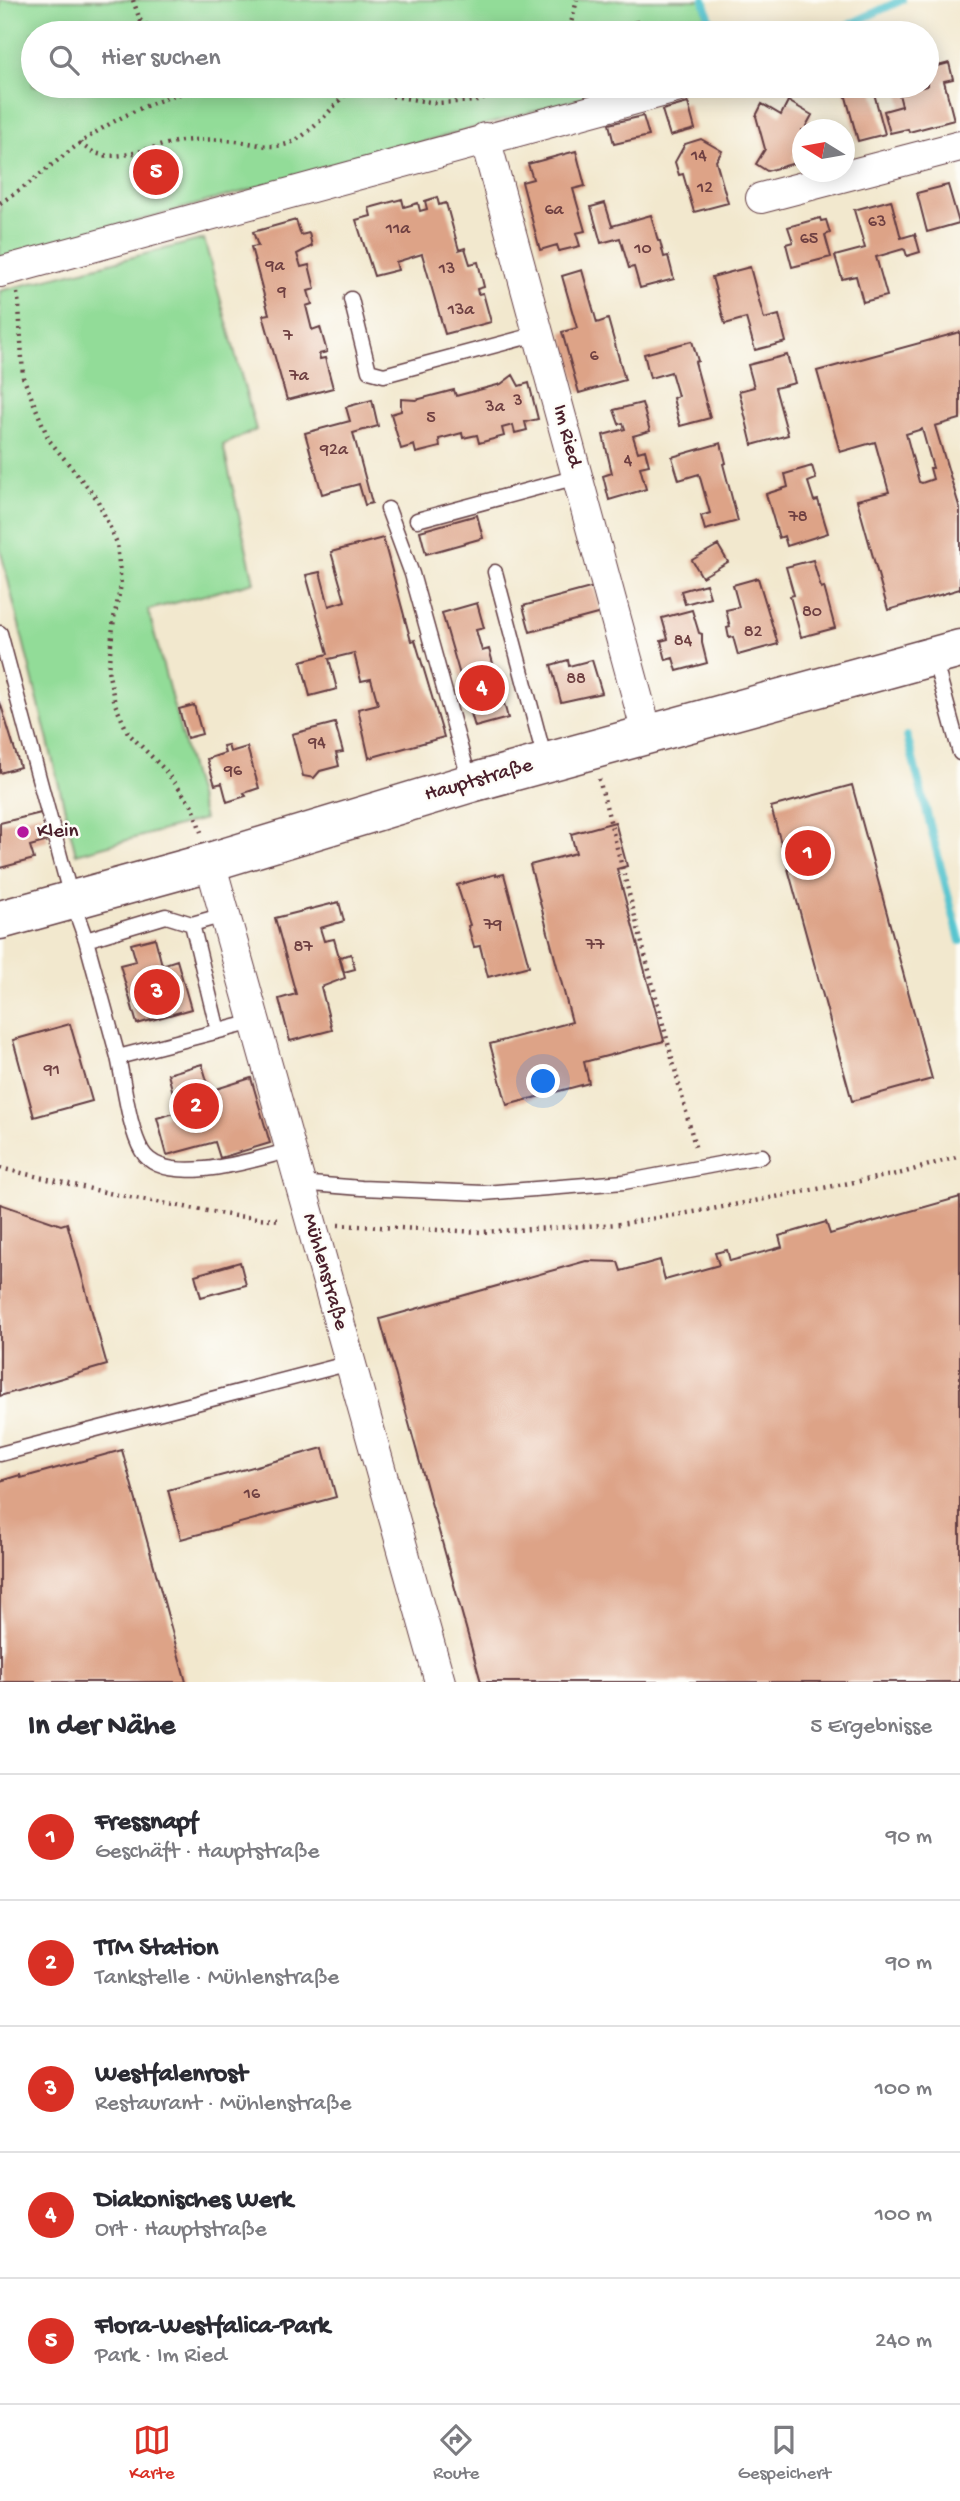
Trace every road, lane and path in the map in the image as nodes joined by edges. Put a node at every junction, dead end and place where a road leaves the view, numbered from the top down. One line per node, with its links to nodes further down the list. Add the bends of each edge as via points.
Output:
1 (133, 0): 3 (path)
2 (577, 0): 4 (path)
3 (141, 21)
4 (572, 21)
5 (168, 98): 11 (path, via 123,116)
6 (342, 98): 11 (path, via 304,135 281,145 208,139 102,157)
7 (406, 98): 8 (path, via 436,103)
8 (485, 98)
9 (637, 98): 10 (street)
10 (485, 138): 15 (street); 17 (street, Im Ried)
11 (80, 143): 14 (path)
12 (960, 146): 13 (street)
13 (761, 198)
14 (0, 203)
15 (6, 270): 29 (path, via 19,305 23,377 49,440 97,499 117,543 121,585 108,670 115,704 128,733 193,807)
16 (351, 299): 17 (lane, via 369,371 384,374)
17 (538, 334): 18 (street, Im Ried)
18 (577, 477): 20 (lane); 24 (street, Im Ried)
19 (388, 509): 28 (lane, via 412,574)
20 (417, 520)
21 (495, 572): 27 (lane)
22 (0, 633): 30 (lane)
23 (947, 653): 24 (street, Hauptstraße); 26 (lane)
24 (647, 733): 25 (street, Hauptstraße)
25 (591, 750): 27 (street, Hauptstraße); 41 (path)
26 (960, 753)
27 (546, 762): 28 (street, Hauptstraße)
28 (471, 783): 29 (street, Hauptstraße)
29 (210, 862): 30 (street, Hauptstraße); 31 (street, Mühlenstraße)
30 (72, 901): 32 (street, Hauptstraße); 34 (lane)
31 (225, 915): 33 (lane); 35 (street, Mühlenstraße)
32 (0, 920)
33 (192, 925): 34 (lane, via 166,916); 36 (lane)
34 (86, 940): 37 (lane)
35 (254, 1021): 36 (lane); 38 (street, Mühlenstraße)
36 (218, 1031): 37 (lane)
37 (118, 1057): 38 (lane, via 137,1141 143,1154 156,1163 198,1169)
38 (290, 1150): 43 (street, Mühlenstraße)
39 (762, 1156): 41 (lane)
40 (960, 1156): 44 (path, via 902,1173 620,1224 481,1232)
41 (701, 1167): 43 (lane, via 624,1182 484,1193)
42 (0, 1168): 44 (path, via 235,1216)
43 (299, 1183): 44 (street, Mühlenstraße)
44 (310, 1223): 45 (street, Mühlenstraße)
45 (350, 1363): 46 (lane); 47 (street, Mühlenstraße)
46 (0, 1454)
47 (440, 1682)

